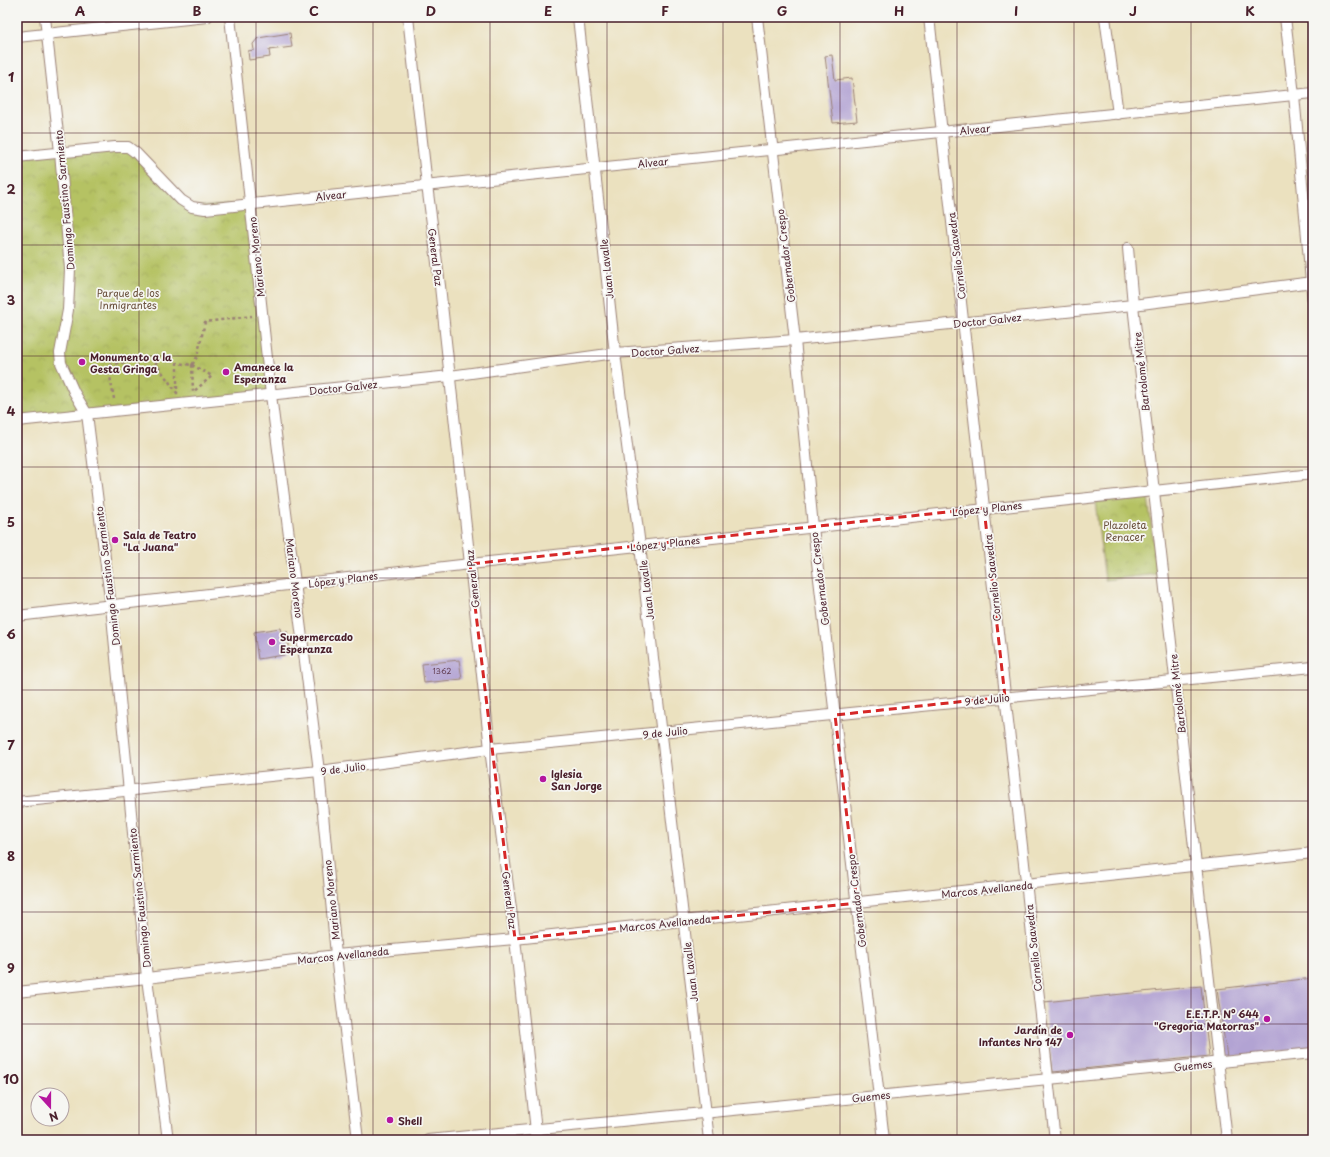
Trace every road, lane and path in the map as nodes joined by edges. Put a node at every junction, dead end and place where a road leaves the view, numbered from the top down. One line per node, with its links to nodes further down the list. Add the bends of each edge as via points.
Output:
1 (45, 17): 10 (street, Domingo Faustino Sarmiento)
2 (207, 17): 10 (street)
3 (230, 17): 21 (street, Mariano Moreno)
4 (408, 17): 20 (street, General Paz)
5 (578, 17): 19 (street, Juan Lavalle)
6 (757, 17): 16 (street, Gobernador Crespo)
7 (929, 17): 15 (street, Cornelio Saavedra)
8 (1105, 17): 14 (street)
9 (1285, 17): 13 (street)
10 (47, 34): 11 (street); 17 (street, Domingo Faustino Sarmiento)
11 (17, 37)
12 (1313, 93): 13 (street, Alvear)
13 (1294, 95): 14 (street, Alvear); 23 (street)
14 (1118, 114): 15 (street, Alvear)
15 (942, 132): 16 (street, Alvear); 27 (street, Cornelio Saavedra)
16 (773, 150): 19 (street, Alvear); 28 (street, Gobernador Crespo)
17 (60, 152): 18 (street, Alvear); 21 (street, Alvear, via 128,147 181,200 192,207 205,209); 34 (street, Domingo Faustino Sarmiento, via 70,268 61,363)
18 (17, 157)
19 (594, 169): 20 (street, Alvear); 29 (street, Juan Lavalle)
20 (427, 185): 21 (street, Alvear); 31 (street, General Paz)
21 (251, 204): 26 (street, Mariano Moreno)
22 (1128, 248): 25 (street, Bartolomé Mitre)
23 (1312, 282): 24 (street); 25 (street, Doctor Galvez)
24 (1313, 303)
25 (1133, 305): 27 (street, Doctor Galvez); 37 (street, Bartolomé Mitre)
26 (262, 315): 30 (path, via 205,322 197,357); 32 (street, Mariano Moreno)
27 (964, 322): 28 (street, Doctor Galvez); 38 (street, Cornelio Saavedra)
28 (795, 340): 29 (street, Doctor Galvez); 39 (street, Gobernador Crespo)
29 (615, 353): 31 (street, Doctor Galvez); 40 (street, Juan Lavalle)
30 (192, 365): 30 (path, via 192,372 193,392 212,376); 33 (path, via 177,363 177,393 152,358 108,365)
31 (450, 376): 32 (street, Doctor Galvez); 41 (street, General Paz)
32 (271, 395): 34 (street, Doctor Galvez); 42 (street, Mariano Moreno)
33 (114, 400)
34 (87, 414): 35 (street, Doctor Galvez); 43 (street, Domingo Faustino Sarmiento)
35 (17, 421)
36 (1313, 474): 37 (street, López y Planes)
37 (1154, 490): 38 (street, López y Planes); 46 (street, Bartolomé Mitre)
38 (984, 508): 39 (street, López y Planes); 47 (street, Cornelio Saavedra)
39 (813, 527): 40 (street, López y Planes); 48 (street, Gobernador Crespo)
40 (640, 546): 41 (street, López y Planes); 49 (street, Juan Lavalle)
41 (470, 564): 42 (street, López y Planes); 50 (street, General Paz)
42 (295, 585): 43 (street, López y Planes); 51 (street, Mariano Moreno)
43 (111, 606): 44 (street, López y Planes); 52 (street, Domingo Faustino Sarmiento)
44 (17, 616)
45 (1313, 666): 46 (street, 9 de Julio)
46 (1175, 680): 47 (street, 9 de Julio); 55 (street, Bartolomé Mitre)
47 (1005, 697): 48 (street, 9 de Julio); 56 (street, Cornelio Saavedra)
48 (835, 715): 49 (street, 9 de Julio); 57 (street, Gobernador Crespo)
49 (662, 732): 50 (street, 9 de Julio); 58 (street, Juan Lavalle)
50 (490, 749): 51 (street, 9 de Julio); 59 (street, General Paz)
51 (319, 771): 52 (street, 9 de Julio); 60 (street, Mariano Moreno)
52 (129, 791): 53 (street, 9 de Julio); 61 (street, Domingo Faustino Sarmiento)
53 (17, 802)
54 (1313, 854): 55 (street, Marcos Avellaneda)
55 (1196, 866): 56 (street, Marcos Avellaneda); 64 (street, Bartolomé Mitre)
56 (1026, 884): 57 (street, Marcos Avellaneda); 65 (street, Cornelio Saavedra)
57 (856, 903): 58 (street, Marcos Avellaneda); 66 (street, Gobernador Crespo)
58 (684, 921): 59 (street, Marcos Avellaneda); 67 (street, Juan Lavalle)
59 (515, 939): 60 (street, Marcos Avellaneda); 68 (street, General Paz)
60 (336, 955): 61 (street, Marcos Avellaneda); 70 (street, Mariano Moreno)
61 (147, 978): 62 (street, Marcos Avellaneda); 69 (street, Domingo Faustino Sarmiento)
62 (17, 992)
63 (1313, 1053): 64 (street, Guemes)
64 (1218, 1062): 65 (street, Guemes); 76 (street, Bartolomé Mitre)
65 (1048, 1079): 66 (street, Guemes); 75 (street, Cornelio Saavedra)
66 (879, 1096): 67 (street, Guemes); 74 (street, Gobernador Crespo)
67 (706, 1112): 68 (street, Guemes); 73 (street, Juan Lavalle)
68 (536, 1129): 71 (street, Guemes); 72 (street, General Paz)
69 (168, 1140)
70 (358, 1140)
71 (428, 1140)
72 (537, 1140)
73 (709, 1140)
74 (884, 1140)
75 (1054, 1140)
76 (1228, 1140)

